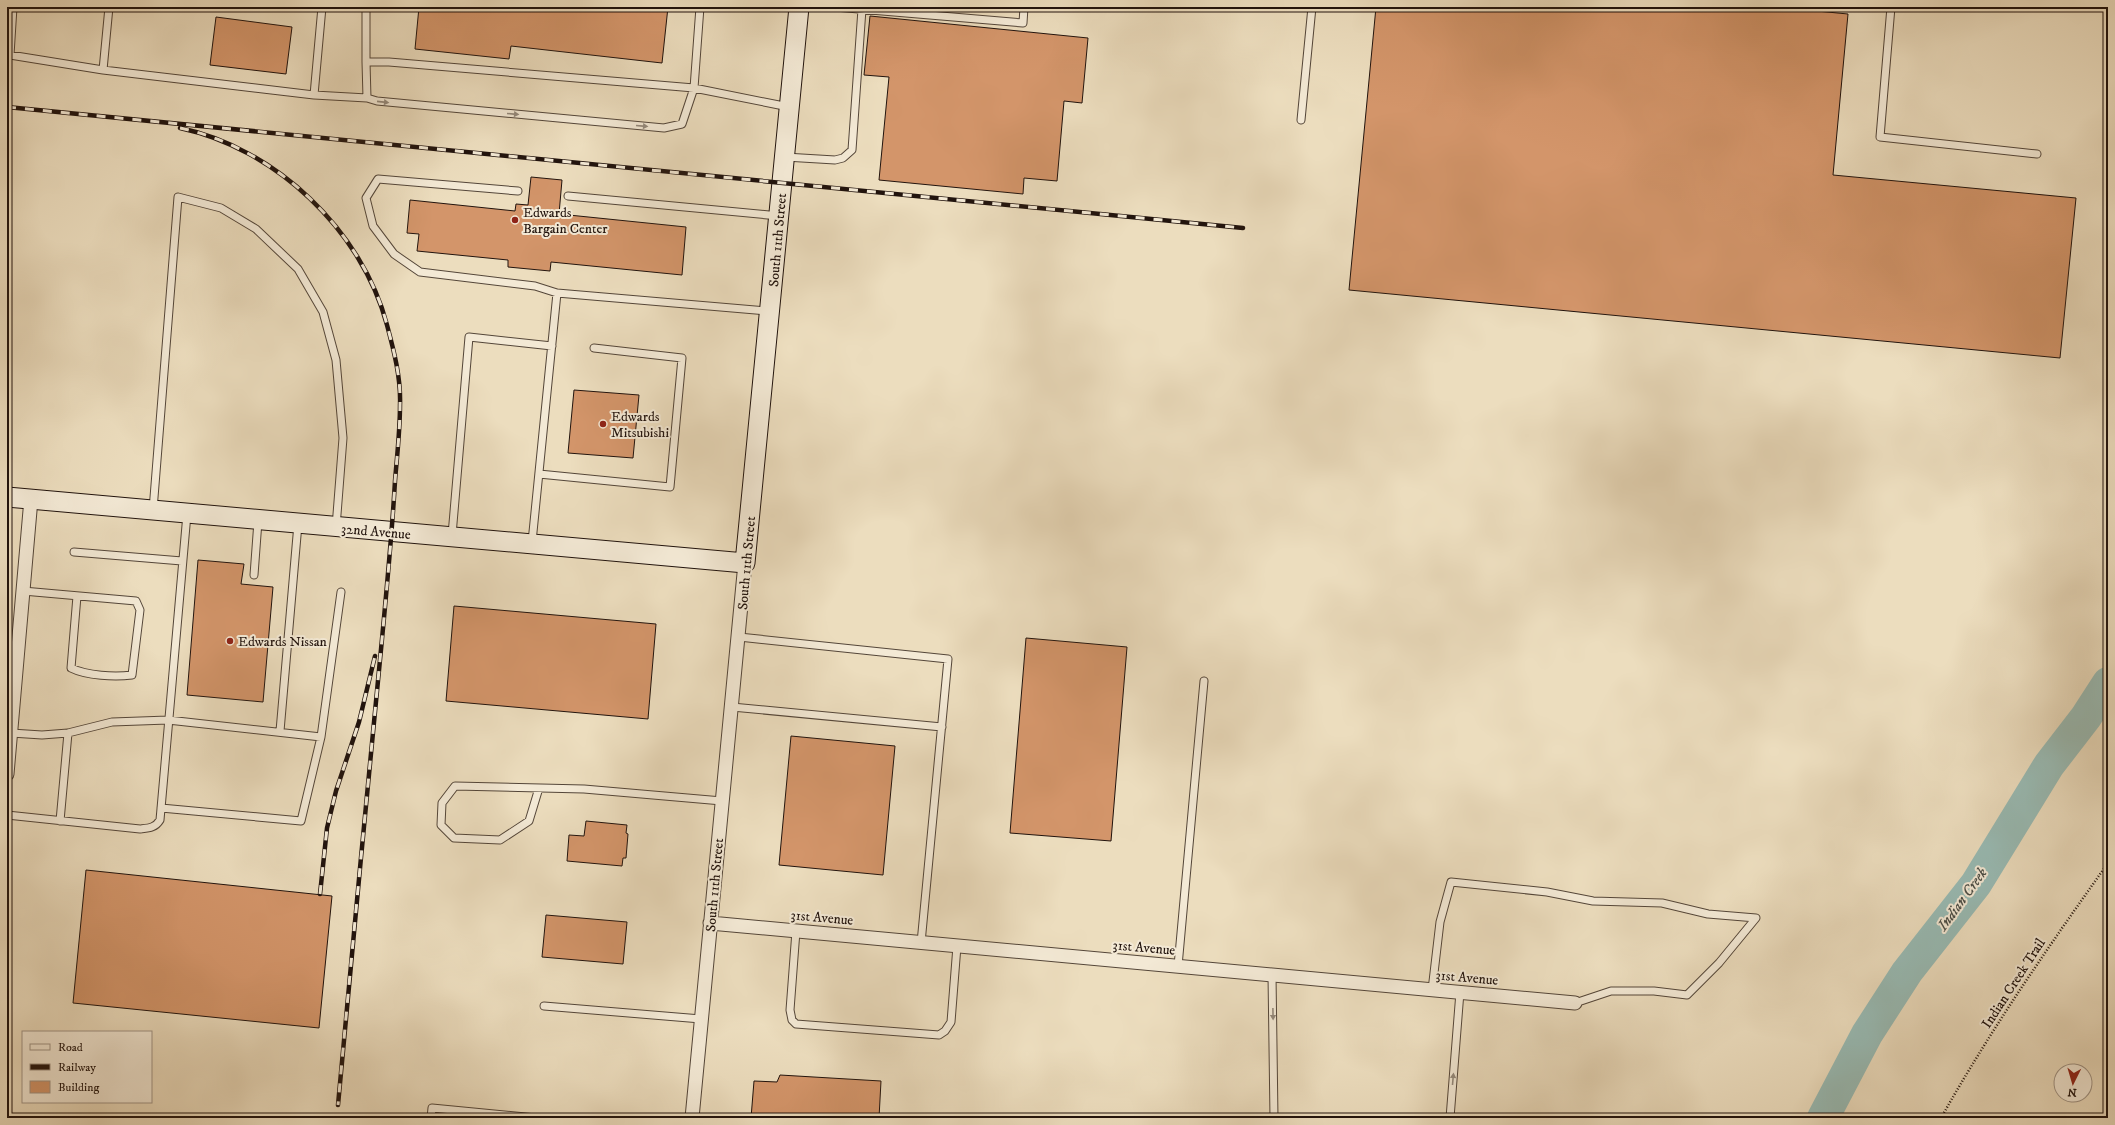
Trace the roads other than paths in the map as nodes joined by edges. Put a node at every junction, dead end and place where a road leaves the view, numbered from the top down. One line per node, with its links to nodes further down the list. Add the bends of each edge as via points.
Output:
1 (13, 7): 13 (lane, via 10,56)
2 (109, 7): 13 (lane)
3 (322, 7): 15 (lane)
4 (366, 7): 12 (lane)
5 (700, 7): 14 (lane)
6 (799, 7): 17 (street, South 11th Street)
7 (835, 7): 11 (lane)
8 (1024, 7): 11 (lane, via 1023,23)
9 (1312, 7): 18 (lane)
10 (1891, 7): 19 (lane, via 1880,137)
11 (862, 9): 20 (lane, via 852,150 843,158 835,160)
12 (366, 62): 14 (lane); 16 (lane)
13 (103, 70): 15 (lane)
14 (694, 88): 16 (lane, one-way to 14, via 386,102 664,128 682,124); 17 (lane)
15 (314, 95): 16 (lane)
16 (367, 98)
17 (790, 107): 20 (street, South 11th Street)
18 (1301, 120)
19 (2037, 154)
20 (785, 157): 23 (street, South 11th Street)
21 (518, 191): 24 (lane, via 378,180 366,198 373,226 394,254 420,272 535,286)
22 (568, 196): 23 (lane)
23 (779, 216): 25 (street, South 11th Street)
24 (558, 293): 25 (lane); 26 (lane)
25 (770, 312): 40 (street, South 11th Street)
26 (552, 346): 28 (lane); 36 (lane, via 469,337)
27 (594, 348): 28 (lane, via 682,358 670,487)
28 (539, 474): 37 (lane)
29 (7, 497): 30 (street, 32nd Avenue)
30 (31, 500): 31 (street, 32nd Avenue); 42 (street)
31 (153, 510): 32 (street, 32nd Avenue); 35 (lane, via 178,198 221,208 256,229 298,270 323,312 336,360 343,438)
32 (187, 514): 33 (street, 32nd Avenue); 39 (lane)
33 (258, 520): 34 (street, 32nd Avenue); 41 (lane)
34 (298, 524): 35 (street, 32nd Avenue); 51 (lane)
35 (336, 527): 36 (street, 32nd Avenue)
36 (452, 537): 37 (street, 32nd Avenue)
37 (531, 544): 40 (street, 32nd Avenue)
38 (74, 552): 39 (lane)
39 (182, 561): 49 (lane)
40 (746, 563): 45 (street, South 11th Street)
41 (254, 575)
42 (23, 591): 44 (lane); 47 (street)
43 (340, 592): 54 (lane)
44 (77, 596): 44 (lane, via 136,601 140,610 132,675 79,672 71,668)
45 (739, 637): 48 (street, South 11th Street); 50 (lane, via 948,659)
46 (1204, 681): 65 (lane)
47 (10, 704): 52 (street)
48 (732, 707): 50 (lane); 57 (street, South 11th Street)
49 (168, 720): 51 (lane); 53 (lane, via 112,722); 58 (lane)
50 (942, 728): 63 (lane)
51 (280, 731): 54 (lane)
52 (11, 733): 53 (lane); 55 (street)
53 (68, 733): 60 (lane)
54 (321, 737): 58 (lane, via 301,821)
55 (7, 774)
56 (539, 788): 56 (lane, via 455,786 442,803 441,825 454,838 500,840 529,821); 57 (lane, via 584,789)
57 (722, 801): 61 (street, South 11th Street)
58 (161, 808): 60 (lane, via 160,820 151,828)
59 (7, 815): 60 (lane)
60 (60, 821)
61 (710, 923): 62 (street, 31st Avenue); 71 (street, South 11th Street)
62 (796, 931): 63 (street, 31st Avenue); 64 (lane, via 790,1010 792,1020 796,1024 939,1035 951,1022)
63 (921, 943): 64 (street, 31st Avenue)
64 (957, 946): 65 (street, 31st Avenue)
65 (1178, 966): 66 (street, 31st Avenue)
66 (1272, 975): 67 (street, 31st Avenue); 72 (lane, one-way to 72)
67 (1432, 990): 68 (street, 31st Avenue); 69 (lane, via 1440,922 1451,882 1547,892 1593,902 1662,903 1708,914 1756,918 1719,963 1687,995 1654,991 1611,991)
68 (1460, 992): 69 (street, 31st Avenue); 76 (lane, one-way to 68)
69 (1575, 1003)
70 (544, 1006): 71 (lane)
71 (701, 1019): 75 (street, South 11th Street)
72 (1275, 1116)
73 (431, 1118): 74 (lane, via 432,1108)
74 (536, 1118)
75 (692, 1118)
76 (1450, 1118)

